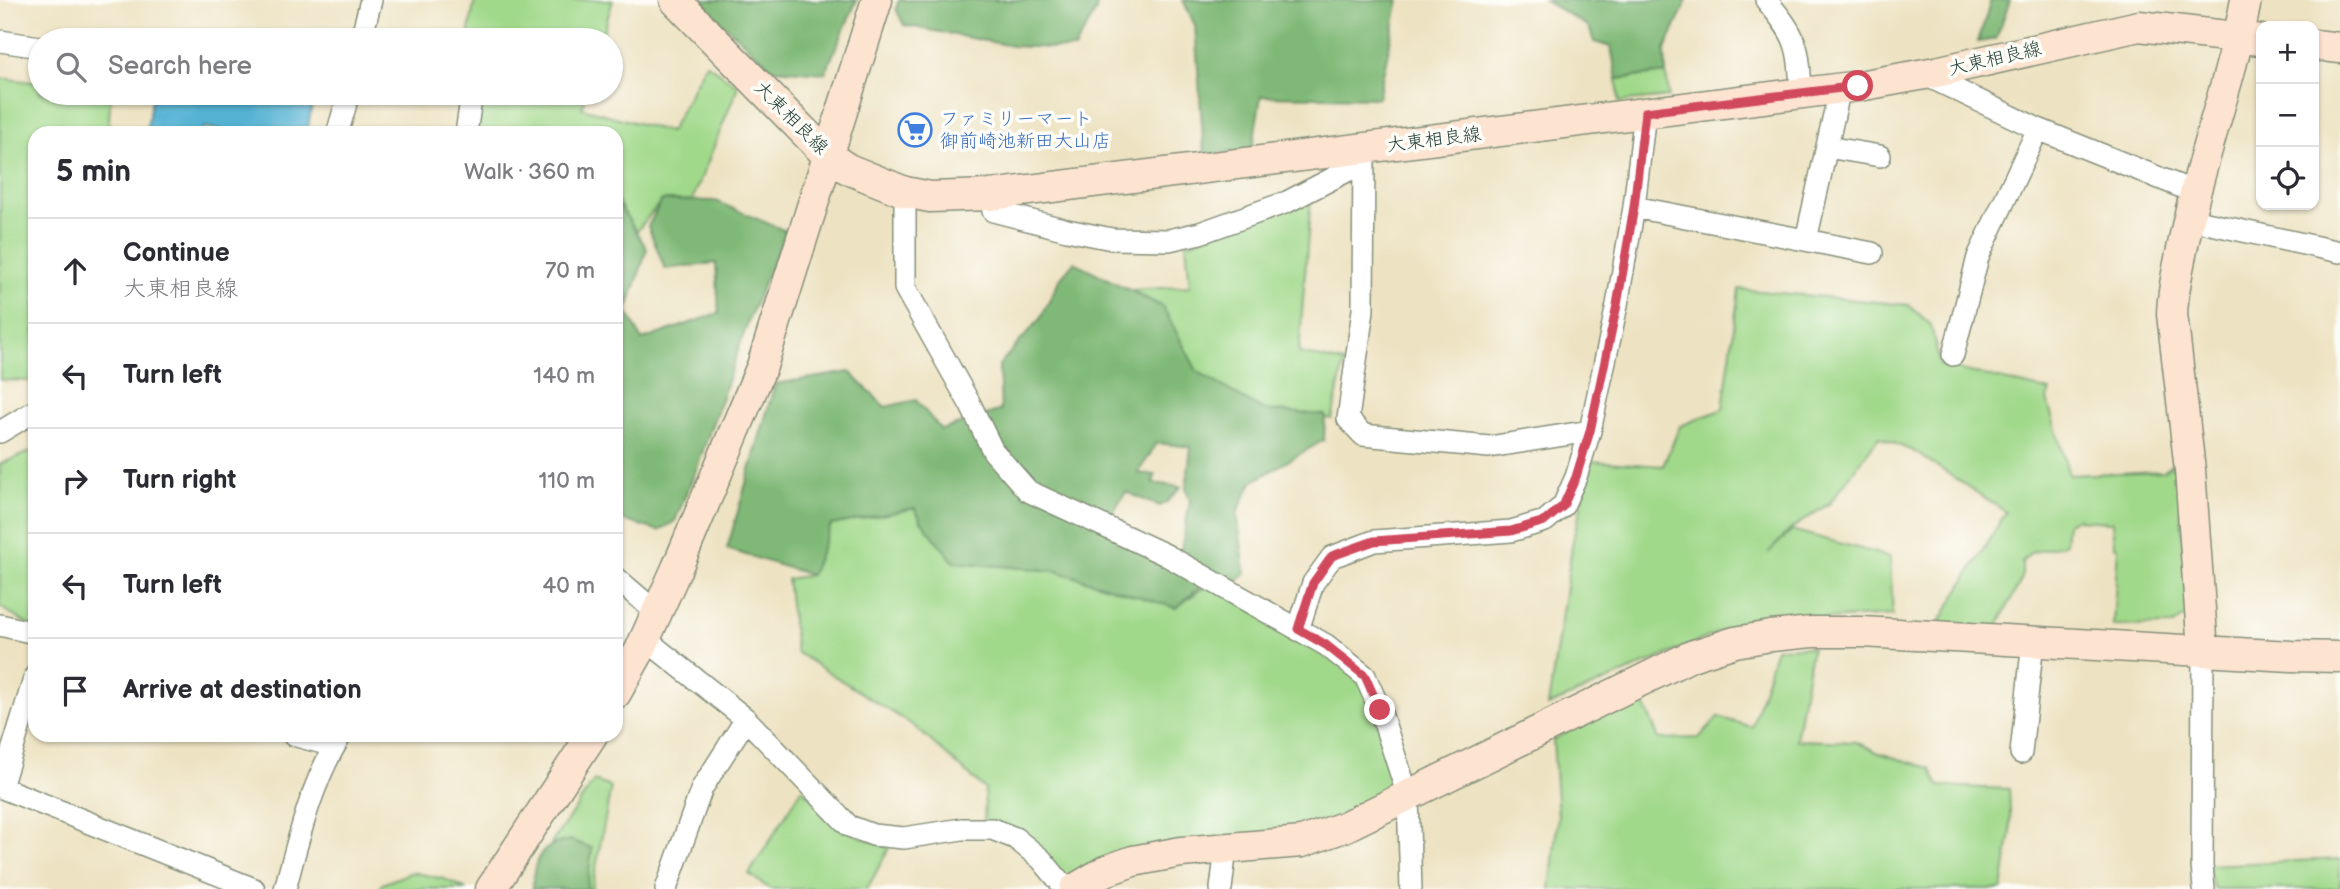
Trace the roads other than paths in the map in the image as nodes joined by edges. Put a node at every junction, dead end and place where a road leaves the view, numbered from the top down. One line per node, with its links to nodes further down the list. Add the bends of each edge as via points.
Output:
1 (371, 0): 6 (street)
2 (674, 0): 23 (street, 大東相良線)
3 (877, 0): 23 (street)
4 (1766, 0): 14 (street, via 1793,34)
5 (2246, 0): 7 (street)
6 (365, 28)
7 (2250, 38): 12 (street, 大東相良線, via 2139,26); 27 (street)
8 (0, 41): 9 (street)
9 (28, 45)
10 (2319, 46): 11 (street)
11 (2340, 48)
12 (1923, 74): 13 (street, 大東相良線); 20 (street)
13 (1840, 88): 14 (street, 大東相良線); 21 (street)
14 (1801, 93): 17 (street, 大東相良線)
15 (346, 105): 18 (street)
16 (470, 105): 19 (street)
17 (1645, 112): 22 (street, 大東相良線); 28 (street)
18 (339, 126)
19 (467, 126)
20 (2038, 129): 27 (street); 32 (street, via 1978,257)
21 (1827, 147): 24 (street); 29 (street)
22 (1355, 149): 26 (street, 大東相良線); 26 (street, via 1347,171 1287,202 1169,240 1112,239 1067,230 993,211); 34 (street, via 1363,310 1348,419 1363,435 1489,447)
23 (827, 155): 25 (street, 大東相良線, via 870,180); 38 (street, via 762,366)
24 (1881, 156)
25 (905, 192): 26 (street, 大東相良線, via 930,197); 39 (street, via 905,288 993,451 1028,491 1166,555)
26 (990, 195)
27 (2191, 205): 30 (street); 42 (street, via 2172,314 2190,470)
28 (1634, 207): 29 (street); 34 (street)
29 (1807, 240): 31 (street)
30 (2340, 252)
31 (1872, 253)
32 (1954, 355)
33 (28, 415): 35 (street)
34 (1590, 431): 39 (street, via 1563,506 1545,521 1511,531 1374,541 1332,556 1313,583)
35 (0, 432)
36 (623, 588): 38 (street)
37 (0, 625): 40 (street)
38 (651, 626): 44 (street); 46 (street)
39 (1298, 629): 51 (street, via 1365,676)
40 (28, 631)
41 (2033, 641): 42 (street); 49 (street); 51 (street, via 1812,632 1735,642 1691,656)
42 (2203, 651): 43 (street); 61 (street)
43 (2340, 657)
44 (623, 680)
45 (28, 698): 50 (street)
46 (746, 719): 56 (street, via 702,788); 57 (street, via 849,826 873,835 904,838 992,829 1015,838 1041,859)
47 (336, 742): 54 (street, via 320,775)
48 (587, 742): 55 (street)
49 (2021, 752)
50 (0, 787): 53 (street)
51 (1408, 796): 52 (street, via 1302,842); 60 (street)
52 (1226, 848): 58 (street, via 1133,861 1105,870); 59 (street)
53 (254, 889)
54 (285, 889)
55 (491, 889)
56 (666, 889)
57 (1066, 889)
58 (1076, 889)
59 (1221, 889)
60 (1411, 889)
61 (2204, 889)

